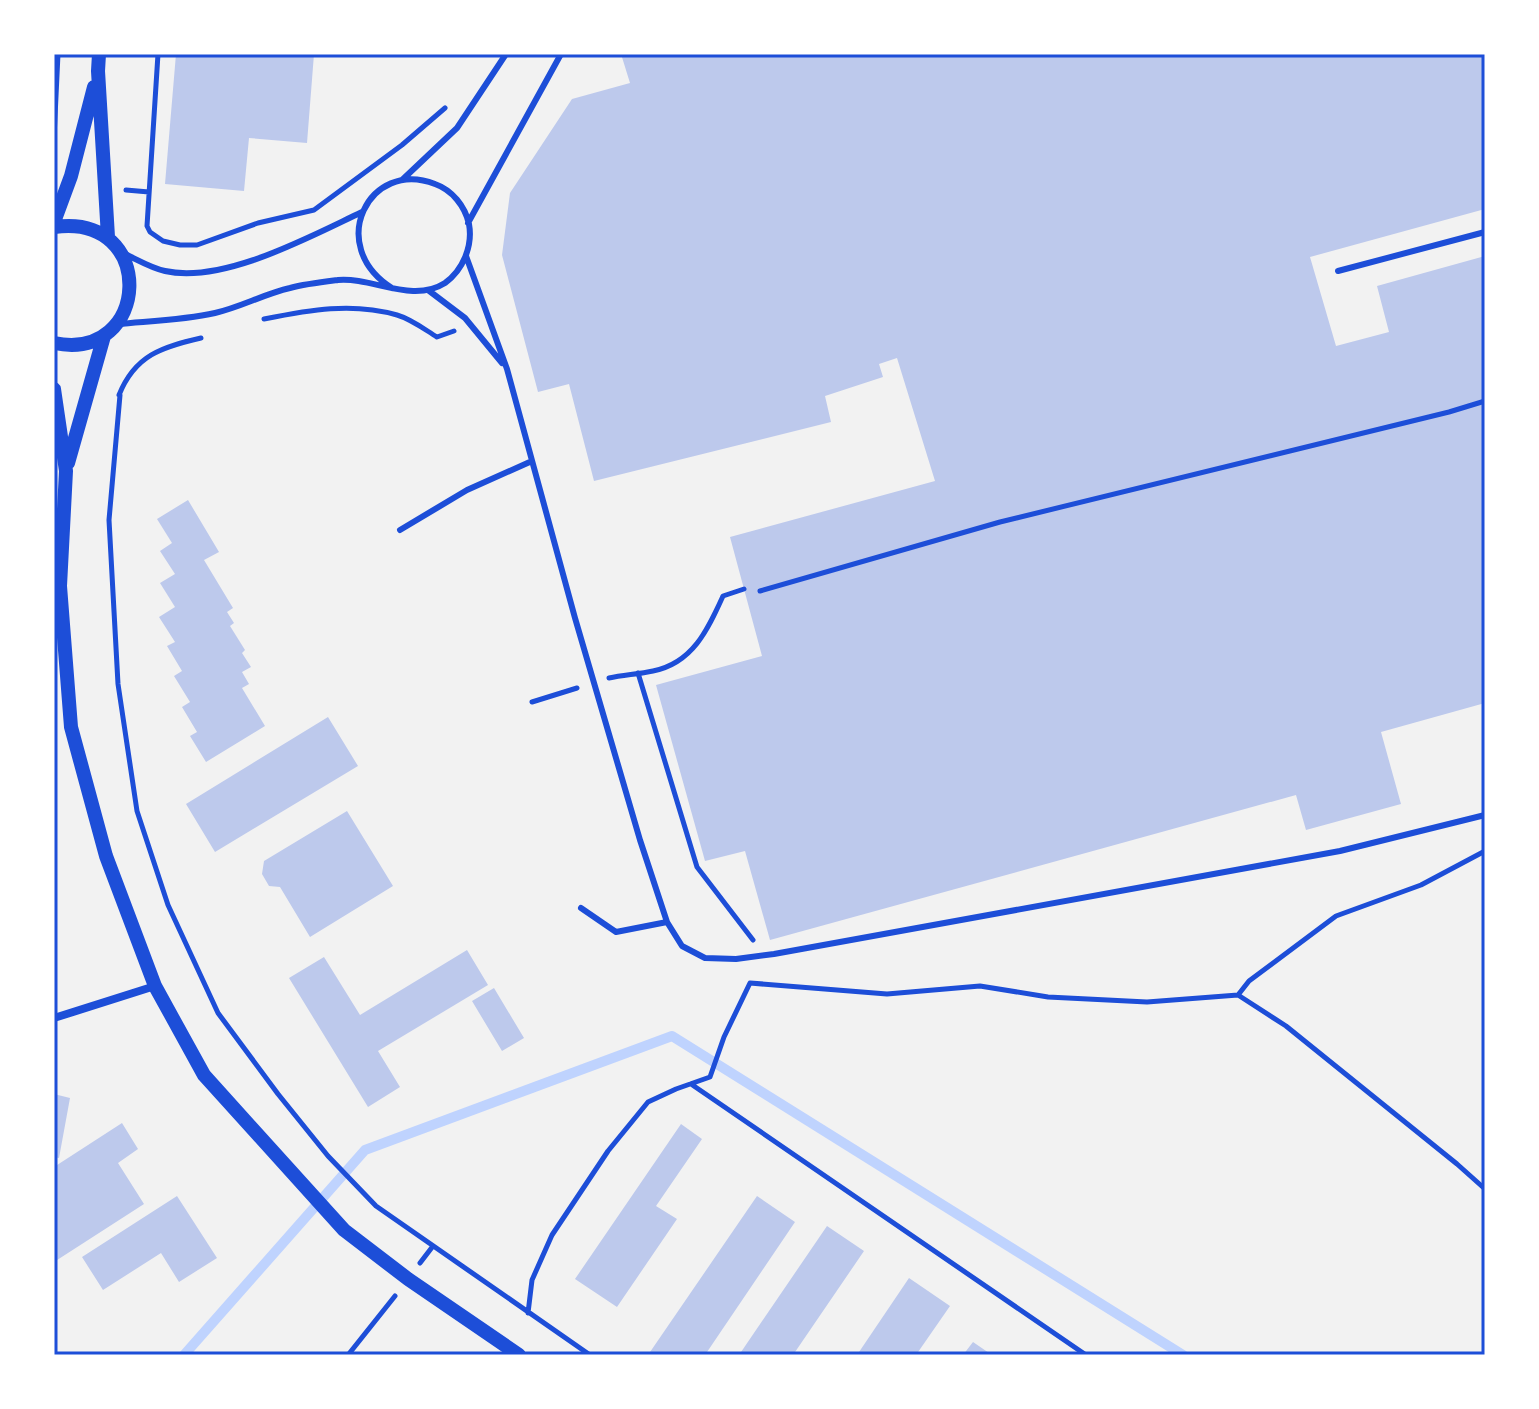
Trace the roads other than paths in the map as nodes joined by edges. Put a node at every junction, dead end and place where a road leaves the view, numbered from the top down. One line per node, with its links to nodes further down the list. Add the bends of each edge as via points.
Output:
1 (99, 54): 4 (street)
2 (506, 54): 5 (lane, via 457,128)
3 (562, 55): 7 (lane)
4 (98, 71): 8 (street); 10 (street)
5 (402, 180): 6 (lane, via 385,187); 7 (lane, via 436,184 451,193)
6 (362, 212): 11 (lane, via 281,250 202,274 163,271); 14 (lane, via 357,230 365,264)
7 (468, 223): 12 (lane)
8 (54, 225): 10 (street, via 91,228)
9 (1485, 232): 13 (lane)
10 (108, 237): 11 (street)
11 (122, 253): 16 (street, via 131,289)
12 (466, 256): 15 (lane, via 444,283); 19 (lane)
13 (1338, 271)
14 (392, 288): 15 (lane); 16 (lane, via 341,280 290,288 216,313)
15 (428, 290): 19 (lane, via 465,318)
16 (117, 324): 17 (street)
17 (104, 336): 18 (street, via 87,344); 22 (street)
18 (54, 343)
19 (507, 369): 21 (lane)
20 (54, 389): 22 (street)
21 (532, 461): 23 (lane, via 467,490); 27 (lane)
22 (66, 471): 24 (street)
23 (400, 530)
24 (58, 626): 28 (street, via 71,727 106,856)
25 (1485, 815): 27 (lane, via 1340,851 736,959 705,958 682,946)
26 (581, 908): 27 (lane, via 616,932)
27 (667, 922)
28 (155, 986): 29 (street); 30 (street, via 204,1075 344,1230)
29 (54, 1018)
30 (519, 1355)

